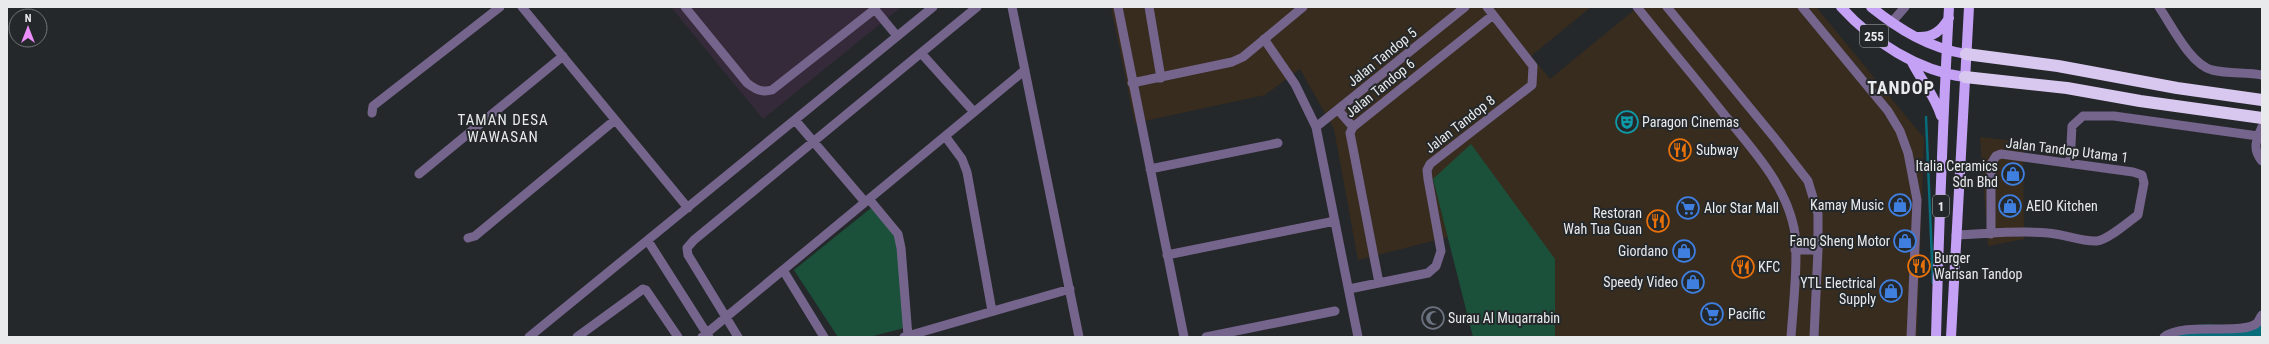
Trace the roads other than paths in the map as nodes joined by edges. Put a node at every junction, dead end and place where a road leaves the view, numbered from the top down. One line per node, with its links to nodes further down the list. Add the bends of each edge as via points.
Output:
1 (500, 7): 42 (street, via 373,106)
2 (522, 7): 31 (street)
3 (685, 7): 21 (street, via 747,83 754,89 763,91 772,90)
4 (933, 7): 25 (street)
5 (977, 7): 29 (street)
6 (1012, 7): 33 (street)
7 (1118, 7): 38 (street)
8 (1149, 7): 37 (street)
9 (1302, 7): 27 (street)
10 (1465, 7): 40 (street, Jalan Tandop 5)
11 (1487, 7): 22 (street, Jalan Tandop 8)
12 (1636, 7): 65 (street, via 1776,182 1794,229)
13 (1667, 7): 66 (street, via 1808,181 1818,214)
14 (1802, 7): 89 (street, via 1888,111 1900,131 1908,154 1917,200)
15 (1841, 7): 32 (main road, 255, via 1879,40)
16 (1871, 7): 24 (main road, 255)
17 (1904, 7): 24 (street)
18 (1949, 7): 23 (main road, 1)
19 (1969, 7): 30 (main road, 1)
20 (2160, 7): 35 (street, via 2191,54 2204,67 2224,72)
21 (874, 8): 25 (street)
22 (1493, 15): 48 (street, Jalan Tandop 6); 69 (street, Jalan Tandop 8, via 1533,66 1532,85 1430,164 1427,170 1428,179 1441,251 1436,266 1428,272)
23 (1949, 18): 26 (main road, via 1936,34 1928,37); 28 (main road, 1)
24 (1891, 23): 26 (main road, 255)
25 (897, 36): 46 (street)
26 (1913, 36): 28 (main road, 255)
27 (1264, 39): 37 (street, via 1243,57 1232,62); 47 (street, via 1295,84)
28 (1947, 51): 30 (main road); 34 (main road, 1)
29 (921, 53): 41 (street); 52 (street)
30 (1966, 54): 36 (main road, 1); 39 (highway, via 2058,66)
31 (563, 56): 45 (street); 57 (street)
32 (1911, 60): 34 (main road, 255); 44 (main road, via 1918,75 1933,95)
33 (1025, 70): 41 (street); 70 (street)
34 (1946, 74): 36 (main road); 44 (main road, 1)
35 (2261, 74)
36 (1965, 77): 43 (highway, via 2066,88); 62 (main road, 1)
37 (1161, 78): 38 (street)
38 (1132, 84): 56 (street)
39 (2262, 100)
40 (1339, 110): 47 (street, Jalan Tandop 5); 48 (street)
41 (974, 112): 50 (street)
42 (372, 113)
43 (2262, 118)
44 (1942, 119): 90 (main road, 1)
45 (615, 120): 59 (street); 63 (street, via 476,236)
46 (795, 120): 52 (street); 59 (street)
47 (1316, 127): 60 (street)
48 (1353, 127): 69 (street, Jalan Tandop 6, via 1350,138)
49 (2262, 127): 51 (street)
50 (945, 136): 58 (street); 72 (street, via 962,159 967,172)
51 (2258, 136): 54 (street, via 2255,152); 55 (street, via 2114,116 2083,116 2072,126)
52 (813, 140): 58 (street); 75 (street, via 687,248 688,255)
53 (1278, 144): 56 (street)
54 (2262, 161)
55 (2070, 163): 61 (street, Jalan Tandop Utama 1, via 2001,154 1996,156 1991,164); 61 (street, Jalan Tandop Utama 1, via 2142,175 2144,183 2138,215 2103,239 2090,240 2039,232)
56 (1150, 169): 67 (street)
57 (419, 174)
58 (867, 200): 68 (street); 77 (street, via 898,234)
59 (688, 208): 64 (street)
60 (1335, 221): 67 (street); 71 (street)
61 (1991, 234): 62 (street)
62 (1956, 235): 91 (main road, 1)
63 (468, 238)
64 (648, 241): 76 (street); 78 (street)
65 (1795, 250): 66 (street); 87 (street)
66 (1818, 250): 88 (street)
67 (1167, 255): 84 (street)
68 (784, 270): 75 (street); 82 (street)
69 (1379, 283): 71 (street, Jalan Tandop 8)
70 (1070, 289): 72 (street); 83 (street)
71 (1349, 290): 86 (street)
72 (992, 311): 77 (street)
73 (1335, 311): 85 (street)
74 (2262, 315): 92 (street, via 2256,324 2245,327 2183,330)
75 (726, 317): 76 (street); 81 (street)
76 (706, 336)
77 (906, 336)
78 (529, 337)
79 (577, 337): 80 (street, via 643,290 646,290)
80 (678, 337)
81 (738, 337)
82 (824, 337)
83 (1079, 337)
84 (1184, 337)
85 (1206, 337)
86 (1358, 337)
87 (1791, 337)
88 (1814, 337)
89 (1911, 337)
90 (1936, 337)
91 (1951, 337)
92 (2164, 337)

